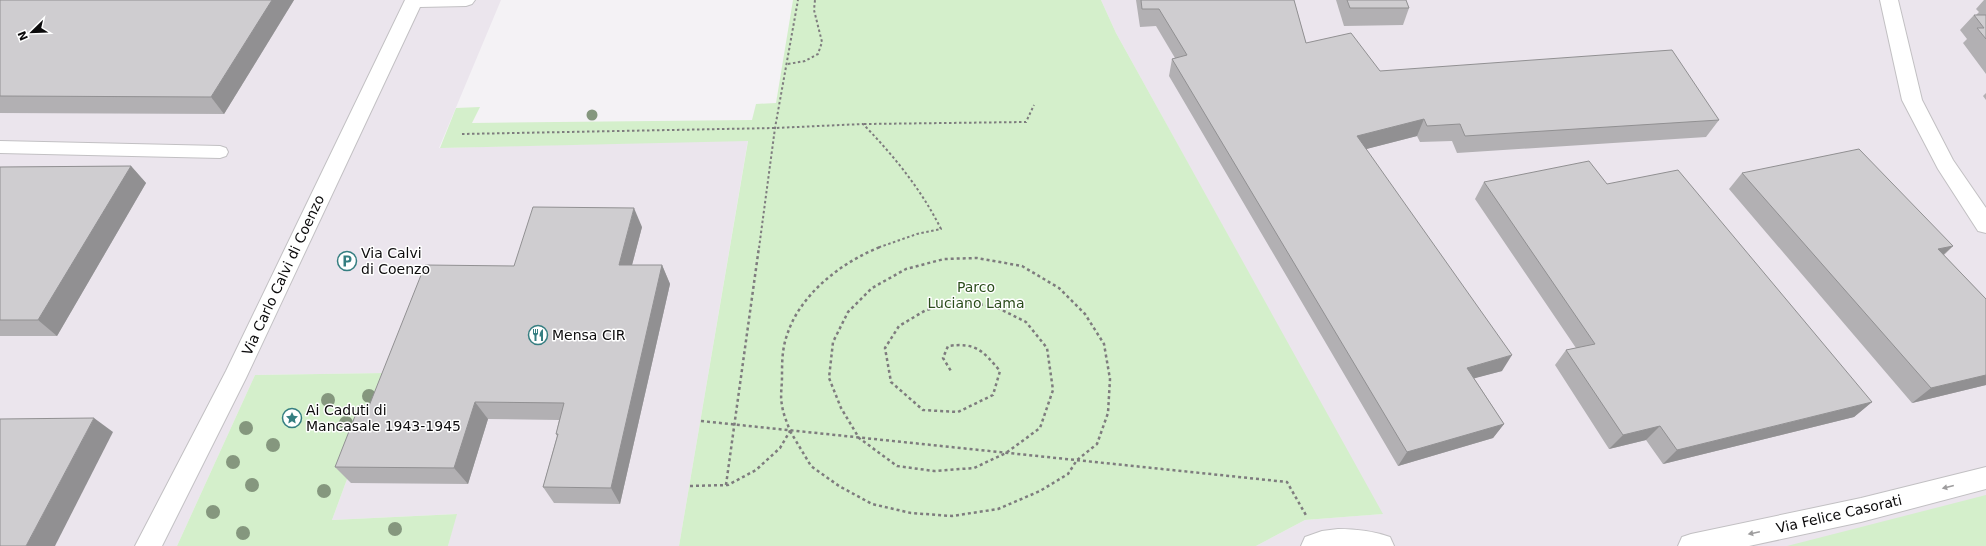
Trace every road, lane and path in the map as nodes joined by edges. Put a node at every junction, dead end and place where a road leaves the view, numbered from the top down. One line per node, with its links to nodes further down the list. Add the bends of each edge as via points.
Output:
1 (466, 0): 5 (street, Via Carlo Calvi di Coenzo)
2 (798, 0): 6 (path)
3 (815, 0): 6 (path, via 814,10 822,42 818,54 805,62)
4 (1889, 0): 13 (street, via 1912,100 1945,164)
5 (414, 1): 25 (street, Via Carlo Calvi di Coenzo, via 234,378)
6 (788, 64): 9 (path)
7 (1034, 105): 8 (path, via 1026,122)
8 (863, 124): 9 (path); 17 (path, via 886,146 910,177 929,204 941,229 920,232 858,255 828,277 804,303 788,333 782,366 781,402)
9 (775, 128): 10 (path); 16 (path)
10 (462, 134)
11 (0, 148): 12 (lane)
12 (220, 152)
13 (1986, 225)
14 (951, 370): 19 (path, via 942,358 948,346 963,343 980,348 1000,371 993,395 958,412 923,410 891,382 885,348 899,326 926,310 961,301 996,307 1026,322 1047,348 1053,390 1040,428)
15 (701, 422): 16 (path)
16 (734, 425): 17 (path); 22 (path)
17 (790, 431): 18 (path); 20 (path, via 811,466 839,486 872,504 911,514 952,516 998,509 1040,491 1068,474); 22 (path, via 780,448 756,470)
18 (859, 438): 19 (path); 19 (path, via 897,466 934,471 974,468); 20 (path, via 841,408 829,378 833,342 848,312 872,288 906,269 944,259 977,258 1022,266 1059,288 1085,314 1104,344 1110,379 1108,413 1097,444)
19 (1006, 453): 20 (path)
20 (1077, 460): 24 (path, via 1287,482)
21 (1986, 478): 28 (street, Via Felice Casorati, one-way to 28, via 1860,510)
22 (726, 485): 23 (path)
23 (690, 486)
24 (1309, 519)
25 (148, 546)
26 (1314, 546): 27 (street, via 1325,542 1371,543)
27 (1381, 546)
28 (1691, 546)

